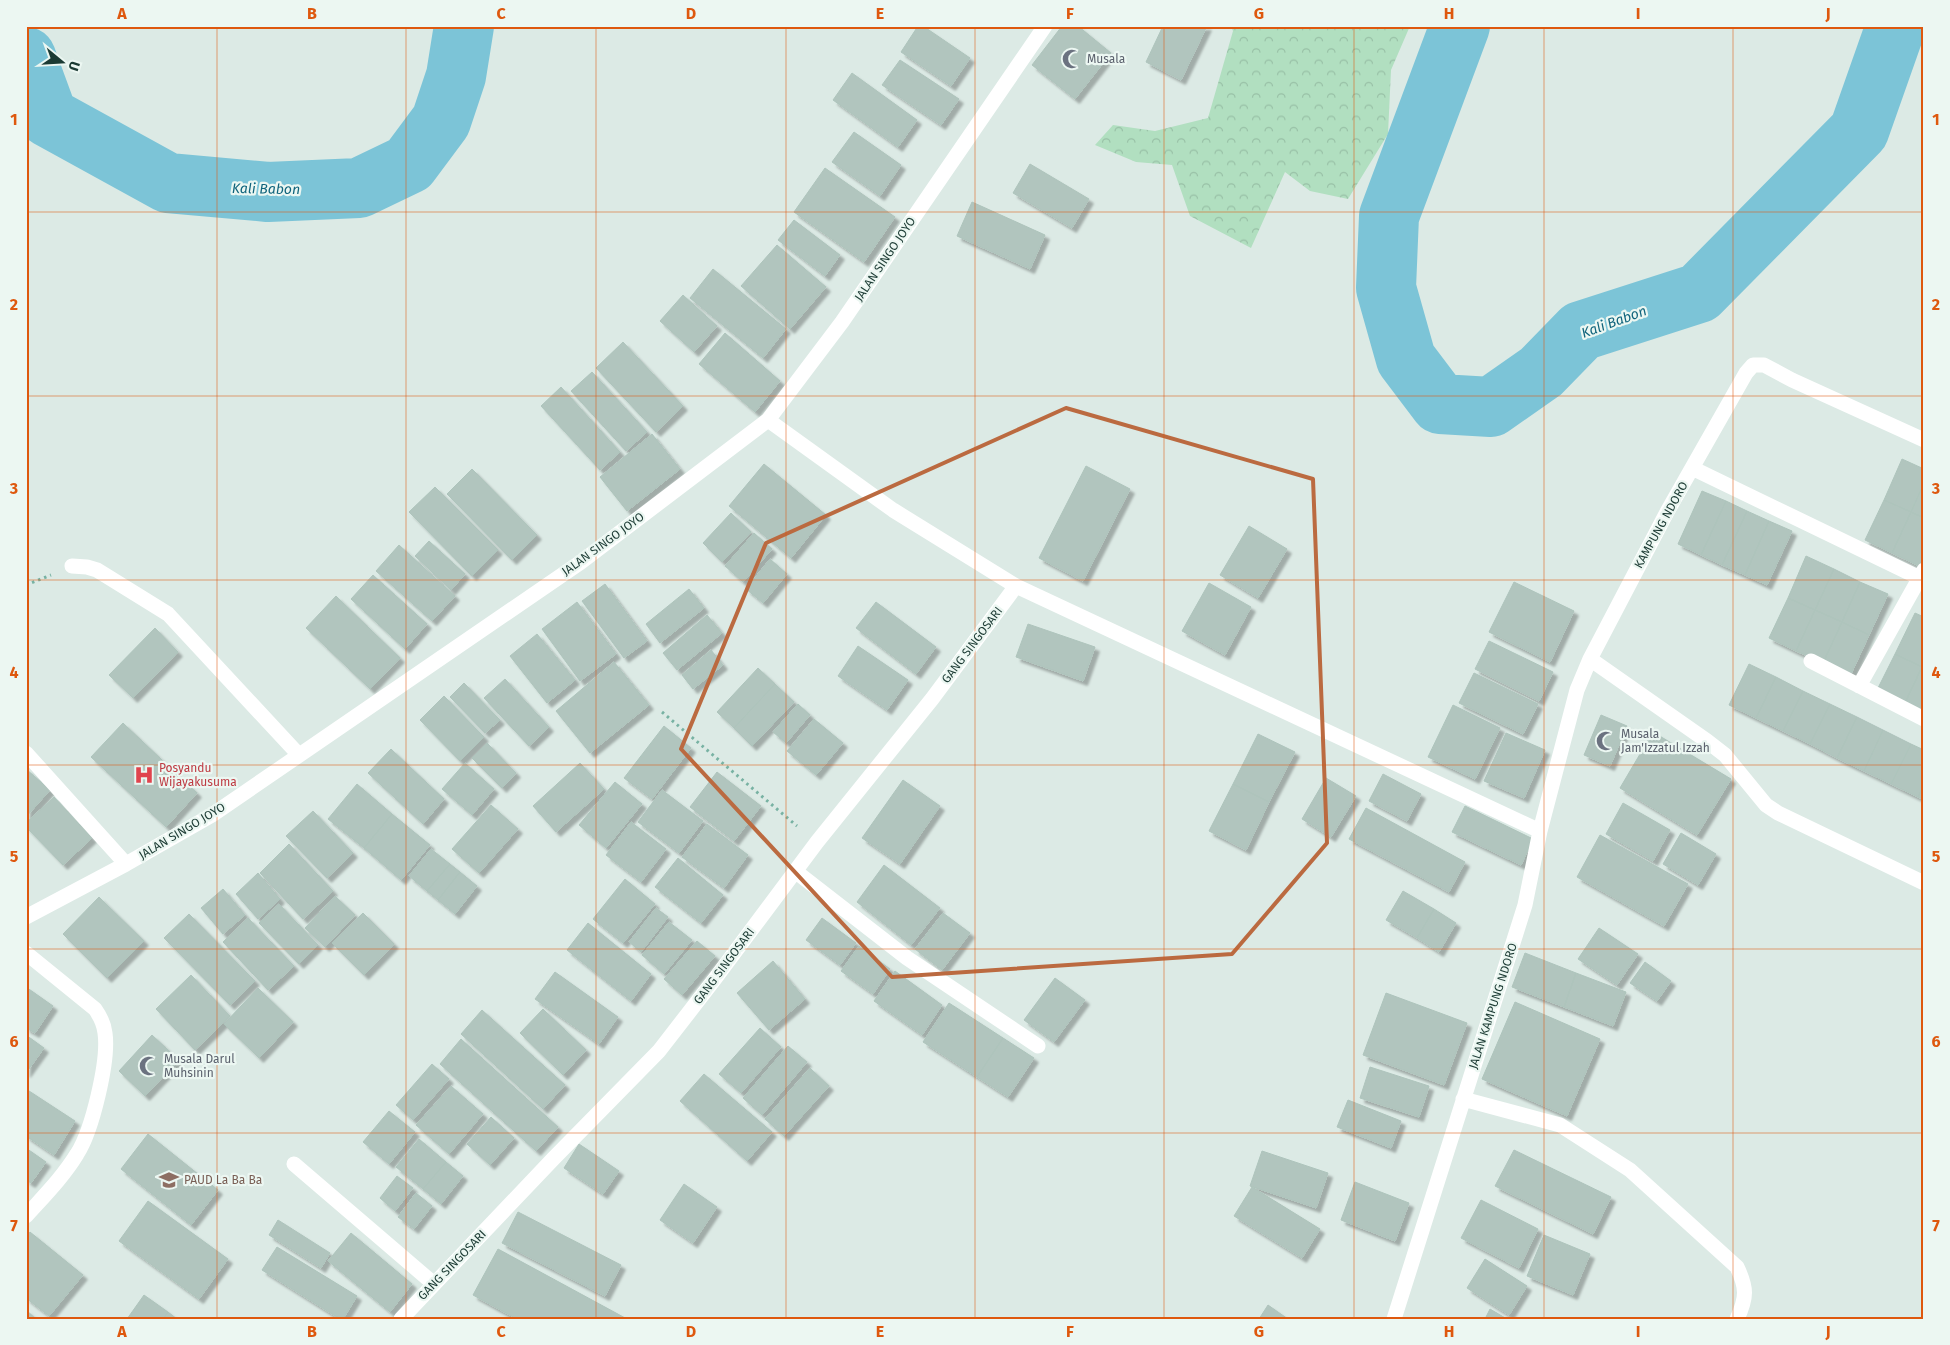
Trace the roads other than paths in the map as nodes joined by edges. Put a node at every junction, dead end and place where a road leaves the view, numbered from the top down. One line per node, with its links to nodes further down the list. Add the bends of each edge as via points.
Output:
1 (1045, 26): 2 (street, JALAN SINGO JOYO, via 842,322)
2 (768, 420): 7 (street, via 893,510); 14 (street, JALAN SINGO JOYO, via 581,562)
3 (1924, 440): 4 (street, KAMPUNG NDORO, via 1764,365 1754,365 1746,373)
4 (1692, 468): 6 (street); 8 (street, KAMPUNG NDORO)
5 (72, 566): 14 (street, via 97,570 168,614)
6 (1922, 576): 10 (street)
7 (1016, 586): 15 (street); 17 (street, GANG SINGOSARI, via 932,699)
8 (1590, 659): 11 (street, KAMPUNG NDORO); 18 (street, via 1719,750 1766,805)
9 (1811, 661): 10 (street)
10 (1859, 686): 12 (street)
11 (1577, 690): 15 (street, JALAN KAMPUNG NDORO)
12 (1924, 718)
13 (26, 753): 16 (street)
14 (299, 755): 16 (street, JALAN SINGO JOYO, via 212,815)
15 (1540, 831): 22 (street, JALAN KAMPUNG NDORO, via 1525,906)
16 (126, 864): 19 (street, JALAN SINGO JOYO)
17 (795, 871): 21 (street, via 907,958); 25 (street, GANG SINGOSARI, via 659,1051)
18 (1924, 883)
19 (26, 917)
20 (26, 953): 24 (street, via 95,1009 106,1034 103,1074 89,1129 78,1153 60,1179)
21 (1038, 1046)
22 (1463, 1099): 27 (street, JALAN KAMPUNG NDORO); 28 (street, via 1560,1125 1630,1170 1736,1267 1744,1283 1744,1302)
23 (294, 1164): 25 (street)
24 (26, 1216)
25 (434, 1284): 26 (street, GANG SINGOSARI)
26 (401, 1319)
27 (1394, 1319)
28 (1737, 1319)

